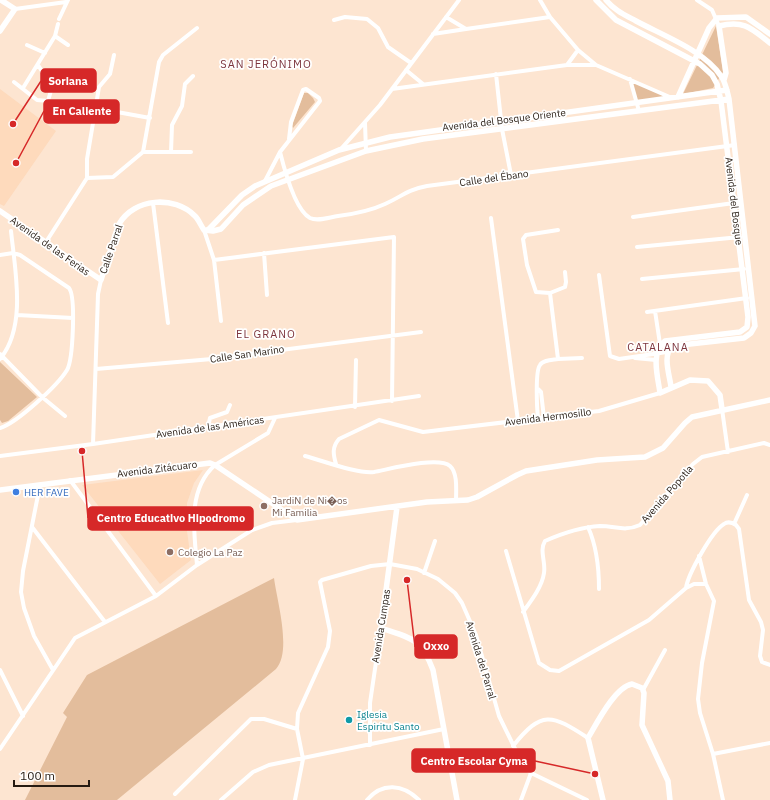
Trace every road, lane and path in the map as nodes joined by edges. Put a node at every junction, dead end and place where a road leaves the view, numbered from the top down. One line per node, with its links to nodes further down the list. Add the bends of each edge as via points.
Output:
1 (2, 0): 8 (street)
2 (459, 0): 9 (street)
3 (540, 0): 10 (street)
4 (596, 0): 27 (street, Avenida del Bosque, via 616,20)
5 (606, 0): 25 (street, Avenida del Bosque, via 614,9)
6 (697, 0): 11 (street, via 708,6)
7 (67, 1): 8 (street); 19 (street)
8 (15, 9): 16 (street)
9 (446, 17): 15 (street); 17 (street)
10 (550, 17): 15 (street); 23 (street)
11 (717, 18): 13 (street); 18 (street, via 746,17); 25 (street, via 709,28)
12 (334, 20): 28 (street, via 345,17 367,19 378,28 388,47)
13 (719, 26): 20 (street, via 748,26); 36 (street, via 726,73)
14 (197, 28): 51 (street, via 164,54 159,62)
15 (466, 29): 17 (street)
16 (0, 31)
17 (432, 34): 28 (street)
18 (770, 34)
19 (55, 36): 22 (street); 24 (street)
20 (770, 43)
21 (27, 45): 24 (street)
22 (68, 45)
23 (578, 50): 30 (street); 31 (street)
24 (45, 53): 29 (street)
25 (698, 54): 27 (street); 36 (street, Avenida del Bosque)
26 (114, 55): 67 (street, via 110,74 99,87 86,159)
27 (695, 60): 42 (street, Avenida del Bosque, via 712,76); 43 (street)
28 (411, 63): 32 (street)
29 (38, 65): 39 (street); 45 (street, via 52,87)
30 (567, 65): 31 (street); 33 (street)
31 (596, 65): 35 (street)
32 (406, 70): 38 (street); 40 (street)
33 (496, 74): 38 (street); 52 (street)
34 (192, 76): 62 (street, via 186,84 182,106 172,125)
35 (630, 79): 43 (street); 47 (street)
36 (724, 80): 41 (street, Avenida del Bosque)
37 (14, 82): 39 (street)
38 (423, 84): 40 (street)
39 (23, 88): 45 (street, via 37,100)
40 (392, 89): 53 (street)
41 (727, 90): 42 (street, Avenida del Bosque Oriente); 44 (street, Avenida del Bosque)
42 (718, 91): 43 (street, Avenida del Bosque Oriente); 46 (street, Avenida del Bosque)
43 (675, 98): 47 (street, Avenida del Bosque Oriente)
44 (729, 99): 46 (street, Avenida del Bosque Oriente); 57 (street, Avenida del Bosque)
45 (48, 101): 50 (street)
46 (721, 101): 49 (street, Avenida del Bosque Oriente); 58 (street, Avenida del Bosque)
47 (637, 103): 49 (street); 52 (street, Avenida del Bosque Oriente)
48 (106, 110): 51 (street)
49 (639, 111): 54 (street, Avenida del Bosque Oriente)
50 (60, 112)
51 (150, 118): 61 (street)
52 (501, 120): 54 (street); 56 (street, Avenida del Bosque Oriente, via 422,131)
53 (366, 122): 56 (street); 59 (street)
54 (502, 129): 60 (street, Avenida del Bosque Oriente, via 400,142); 66 (street)
55 (289, 139): 55 (street, via 291,122 303,90 306,89 320,101); 64 (street)
56 (365, 143): 59 (street, Avenida del Bosque Oriente); 60 (street)
57 (735, 145): 58 (street, Calle del Ébano); 70 (street, Avenida del Bosque)
58 (727, 146): 66 (street, Calle del Ébano); 70 (street, Avenida del Bosque)
59 (339, 150): 65 (street, Avenida del Bosque Oriente)
60 (366, 151): 68 (street, Avenida del Bosque Oriente)
61 (143, 152): 62 (street); 67 (street, via 113,177)
62 (172, 152): 63 (street)
63 (191, 152)
64 (280, 152): 65 (street, Calle del Ébano); 69 (street)
65 (286, 172): 68 (street, Calle del Ébano); 69 (street, Avenida del Bosque Oriente)
66 (511, 175): 68 (street, Calle del Ébano, via 415,188 374,209 321,219 310,218 303,212)
67 (87, 178): 79 (street)
68 (288, 179): 75 (street, Avenida del Bosque Oriente, via 251,198 221,229)
69 (266, 181): 75 (street, Avenida del Bosque Oriente, via 242,195)
70 (738, 202): 73 (street); 78 (street, Avenida del Bosque)
71 (153, 203): 75 (street, Calle Parral, via 175,204 196,217); 89 (street, Calle Parral, via 134,208 123,217); 99 (street)
72 (0, 211): 79 (street, Avenida de las Ferias)
73 (633, 217)
74 (491, 218): 128 (street)
75 (206, 230): 84 (street)
76 (558, 230): 90 (street, via 526,235 523,239 534,290 538,293)
77 (11, 231): 81 (street)
78 (742, 237): 80 (street); 85 (street, Avenida del Bosque)
79 (46, 242): 89 (street, Avenida de las Ferias)
80 (637, 247)
81 (13, 253): 83 (street); 96 (street); 97 (street, via 25,258 69,288)
82 (264, 253): 84 (street); 91 (street); 103 (street, via 394,237)
83 (0, 255)
84 (214, 260): 98 (street)
85 (745, 268): 88 (street); 92 (street, Avenida del Bosque); 93 (street, Avenida del Bosque)
86 (565, 272): 90 (street, via 565,287)
87 (599, 275): 109 (street, via 610,356 614,359)
88 (642, 279)
89 (100, 280): 113 (street)
90 (550, 293): 110 (street)
91 (267, 295)
92 (752, 297): 93 (street); 102 (street, Avenida del Bosque, via 755,326)
93 (745, 298): 94 (street); 100 (street, Avenida del Bosque, via 748,317)
94 (654, 310): 95 (street); 104 (street)
95 (647, 312)
96 (17, 315): 97 (street); 107 (street, via 12,340)
97 (73, 318): 118 (street, via 68,369)
98 (221, 321)
99 (168, 323)
100 (746, 329): 102 (street); 104 (street, via 740,332 671,339)
101 (421, 332): 103 (street, Calle San Marino)
102 (751, 334): 105 (street, via 744,338 676,345)
103 (392, 335): 113 (street, Calle San Marino, via 212,359); 120 (street)
104 (660, 344): 105 (street); 106 (street)
105 (668, 351): 106 (street); 114 (street)
106 (656, 353): 109 (street); 112 (street)
107 (1, 356): 118 (street)
108 (582, 358): 110 (street)
109 (631, 358): 112 (street)
110 (558, 359): 115 (street, via 540,365)
111 (356, 360): 122 (street)
112 (656, 360): 116 (street)
113 (96, 369): 131 (street)
114 (672, 387): 116 (street, Avenida Hermosillo); 123 (street, Avenida Hermosillo, via 690,380 708,381 720,395)
115 (538, 389): 126 (street); 127 (street, via 541,392)
116 (660, 393): 127 (street, Avenida Hermosillo, via 599,411)
117 (419, 396): 120 (street, Avenida de las Américas)
118 (42, 397): 124 (street); 129 (street, via 18,420)
119 (770, 400): 123 (street)
120 (392, 401): 122 (street, Avenida de las Américas)
121 (230, 405): 130 (street, via 227,412 210,418)
122 (355, 407): 125 (street, Avenida de las Américas)
123 (722, 410): 133 (street, Avenida Hermosillo); 142 (street, via 692,417 663,448 645,457 597,460 526,471 477,497)
124 (65, 416)
125 (275, 418): 130 (street, Avenida de las Américas); 137 (street, via 268,433)
126 (538, 418): 127 (street, Avenida Hermosillo); 128 (street, Avenida Hermosillo)
127 (544, 418)
128 (518, 421): 136 (street, Avenida Hermosillo, via 423,432 379,420 339,439 333,450)
129 (0, 427)
130 (208, 428): 131 (street, Avenida de las Américas)
131 (93, 444): 134 (street, Avenida de las Américas)
132 (770, 445): 133 (street, Avenida Popotla, via 764,443)
133 (728, 452): 146 (street, Avenida Popotla, via 702,457 693,464 640,525 622,530)
134 (0, 456)
135 (305, 456): 136 (street)
136 (336, 464): 142 (street, via 362,472 372,472 432,462 445,463 455,472)
137 (215, 465): 138 (street, Avenida Zitácuaro, via 206,463); 144 (street); 152 (street, via 203,479 196,500 194,528)
138 (70, 480): 139 (street, Avenida Zitácuaro); 157 (street)
139 (40, 485): 140 (street, Avenida Zitácuaro); 147 (street)
140 (0, 490)
141 (747, 495): 145 (street)
142 (456, 501): 143 (street)
143 (397, 507): 144 (street); 151 (street, Avenida Cumpas)
144 (297, 520): 152 (street, via 272,523 252,530)
145 (734, 524): 150 (street, via 724,524); 162 (street, via 739,529 749,600 763,630 760,656 762,662)
146 (588, 526): 155 (street, via 594,540); 158 (street, Avenida Popotla, via 546,541 543,549 542,581)
147 (32, 527): 159 (street); 164 (street, via 23,571 22,597 34,636)
148 (435, 541): 153 (street)
149 (506, 551): 158 (street)
150 (699, 556): 154 (street); 156 (street, via 687,579)
151 (390, 564): 153 (street, Avenida del Parral); 160 (street, Avenida Cumpas); 167 (street, Avenida del Parral, via 371,566 320,582 330,626 329,642 300,705)
152 (197, 565): 157 (street)
153 (424, 573): 172 (street, Avenida del Parral, via 438,579 455,593 462,603 476,635 499,716)
154 (706, 584): 156 (street, via 694,584); 174 (street, via 714,601 698,699)
155 (599, 588)
156 (686, 588): 158 (street, via 649,620 559,670 550,670 539,662)
157 (156, 596): 159 (street)
158 (523, 612)
159 (105, 622): 164 (street, via 75,638)
160 (381, 628): 168 (street, via 412,639 427,654 433,670); 171 (street, Avenida Cumpas, via 370,703)
161 (665, 650): 165 (street)
162 (770, 665)
163 (0, 670): 166 (street)
164 (53, 670): 166 (street)
165 (643, 690): 169 (street, via 632,684 622,688); 186 (street, via 642,725 668,781)
166 (23, 716): 173 (street)
167 (297, 729): 175 (street, Avenida del Parral); 177 (street, via 258,718 251,719)
168 (444, 729): 171 (street); 182 (street)
169 (588, 738): 172 (street, via 559,721 545,720 527,728); 185 (street)
170 (770, 743): 174 (street)
171 (370, 745): 175 (street)
172 (513, 746): 176 (street, Avenida del Parral, via 524,767)
173 (0, 749)
174 (713, 754): 187 (street)
175 (303, 759): 178 (street, via 269,765 253,772); 179 (street)
176 (531, 773): 183 (street); 184 (street, Avenida del Parral)
177 (175, 794)
178 (221, 800)
179 (294, 800)
180 (367, 800): 181 (street, via 378,790 395,786)
181 (419, 800)
182 (457, 800)
183 (521, 800)
184 (587, 800)
185 (603, 800)
186 (670, 800)
187 (723, 800)

